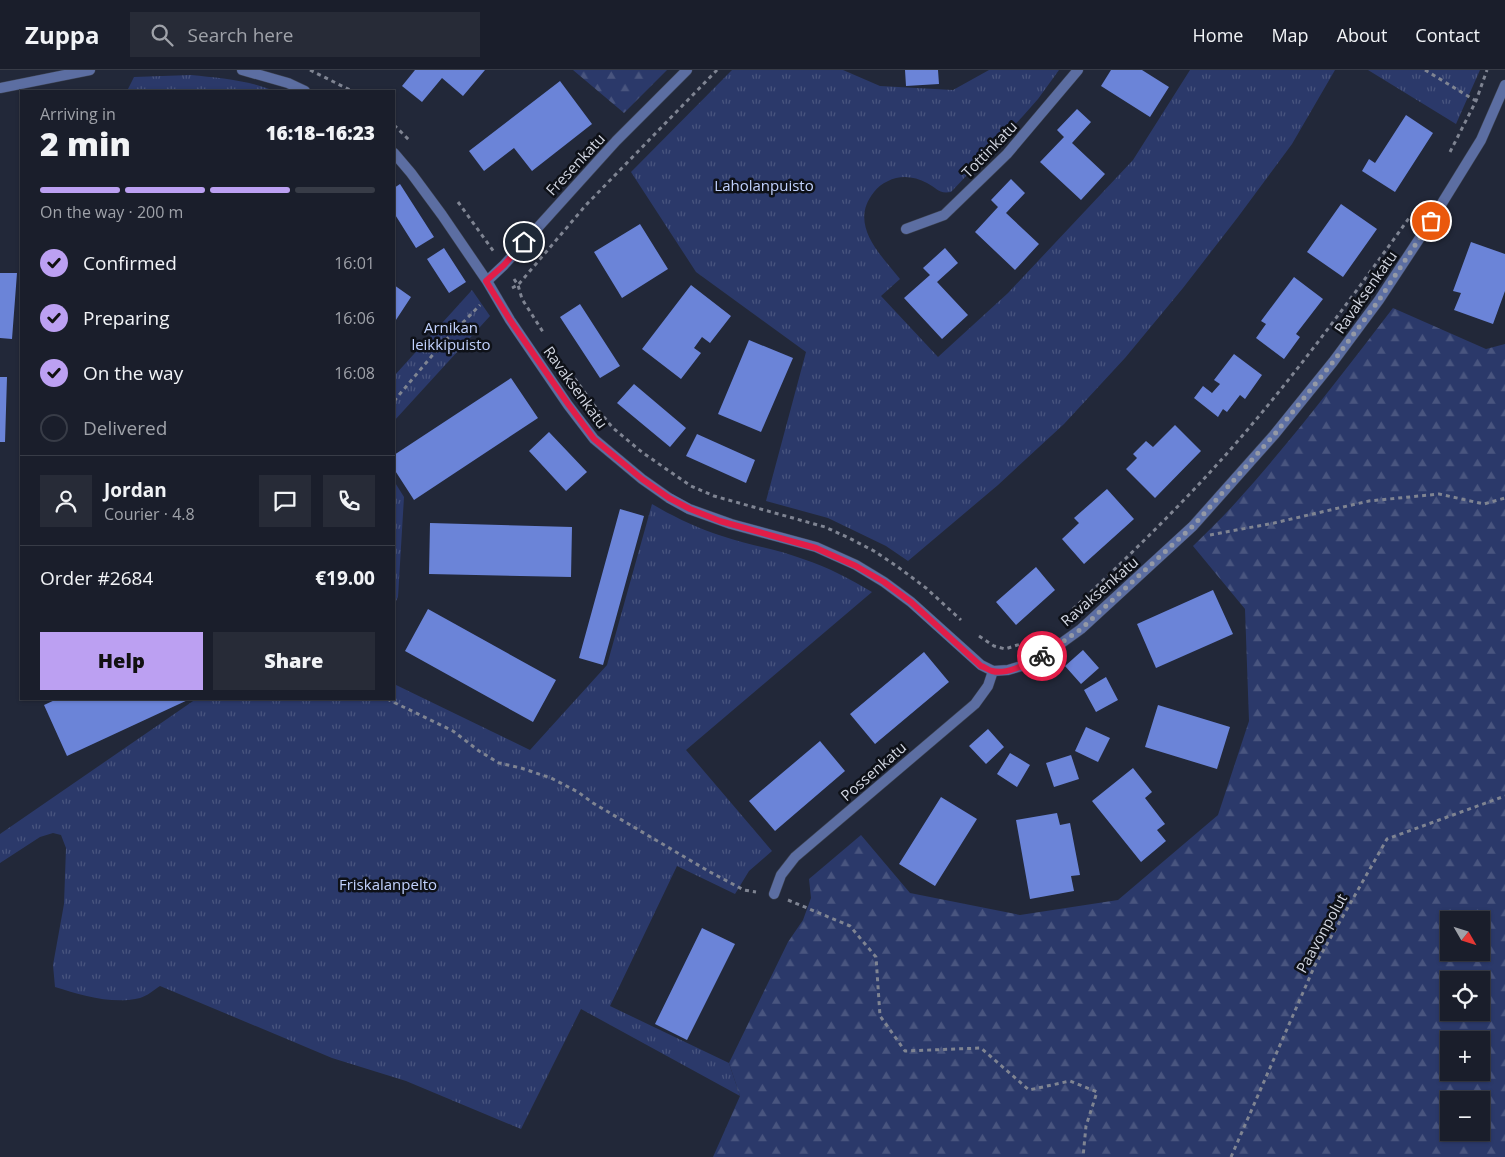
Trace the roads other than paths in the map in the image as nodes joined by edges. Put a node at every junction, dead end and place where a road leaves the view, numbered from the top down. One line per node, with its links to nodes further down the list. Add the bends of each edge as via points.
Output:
1 (85, 70): 6 (street)
2 (242, 70): 7 (street)
3 (687, 70): 10 (street, Fresenkatu)
4 (1078, 70): 9 (street, Tottinkatu, via 1007,154 944,215)
5 (1505, 85): 11 (street, Ravaksenkatu, via 1481,140 1379,300 1274,435 1193,526 1081,629 1045,655 1008,670)
6 (0, 88)
7 (303, 90)
8 (395, 155): 10 (street, Ravaksenkatu, via 411,172)
9 (906, 228)
10 (486, 281): 11 (street, Ravaksenkatu, via 594,439 642,479 696,512 816,548 856,566 911,602 981,666)
11 (993, 671): 12 (street, Possenkatu, via 988,686 975,704 795,857 781,875)
12 (774, 894)

